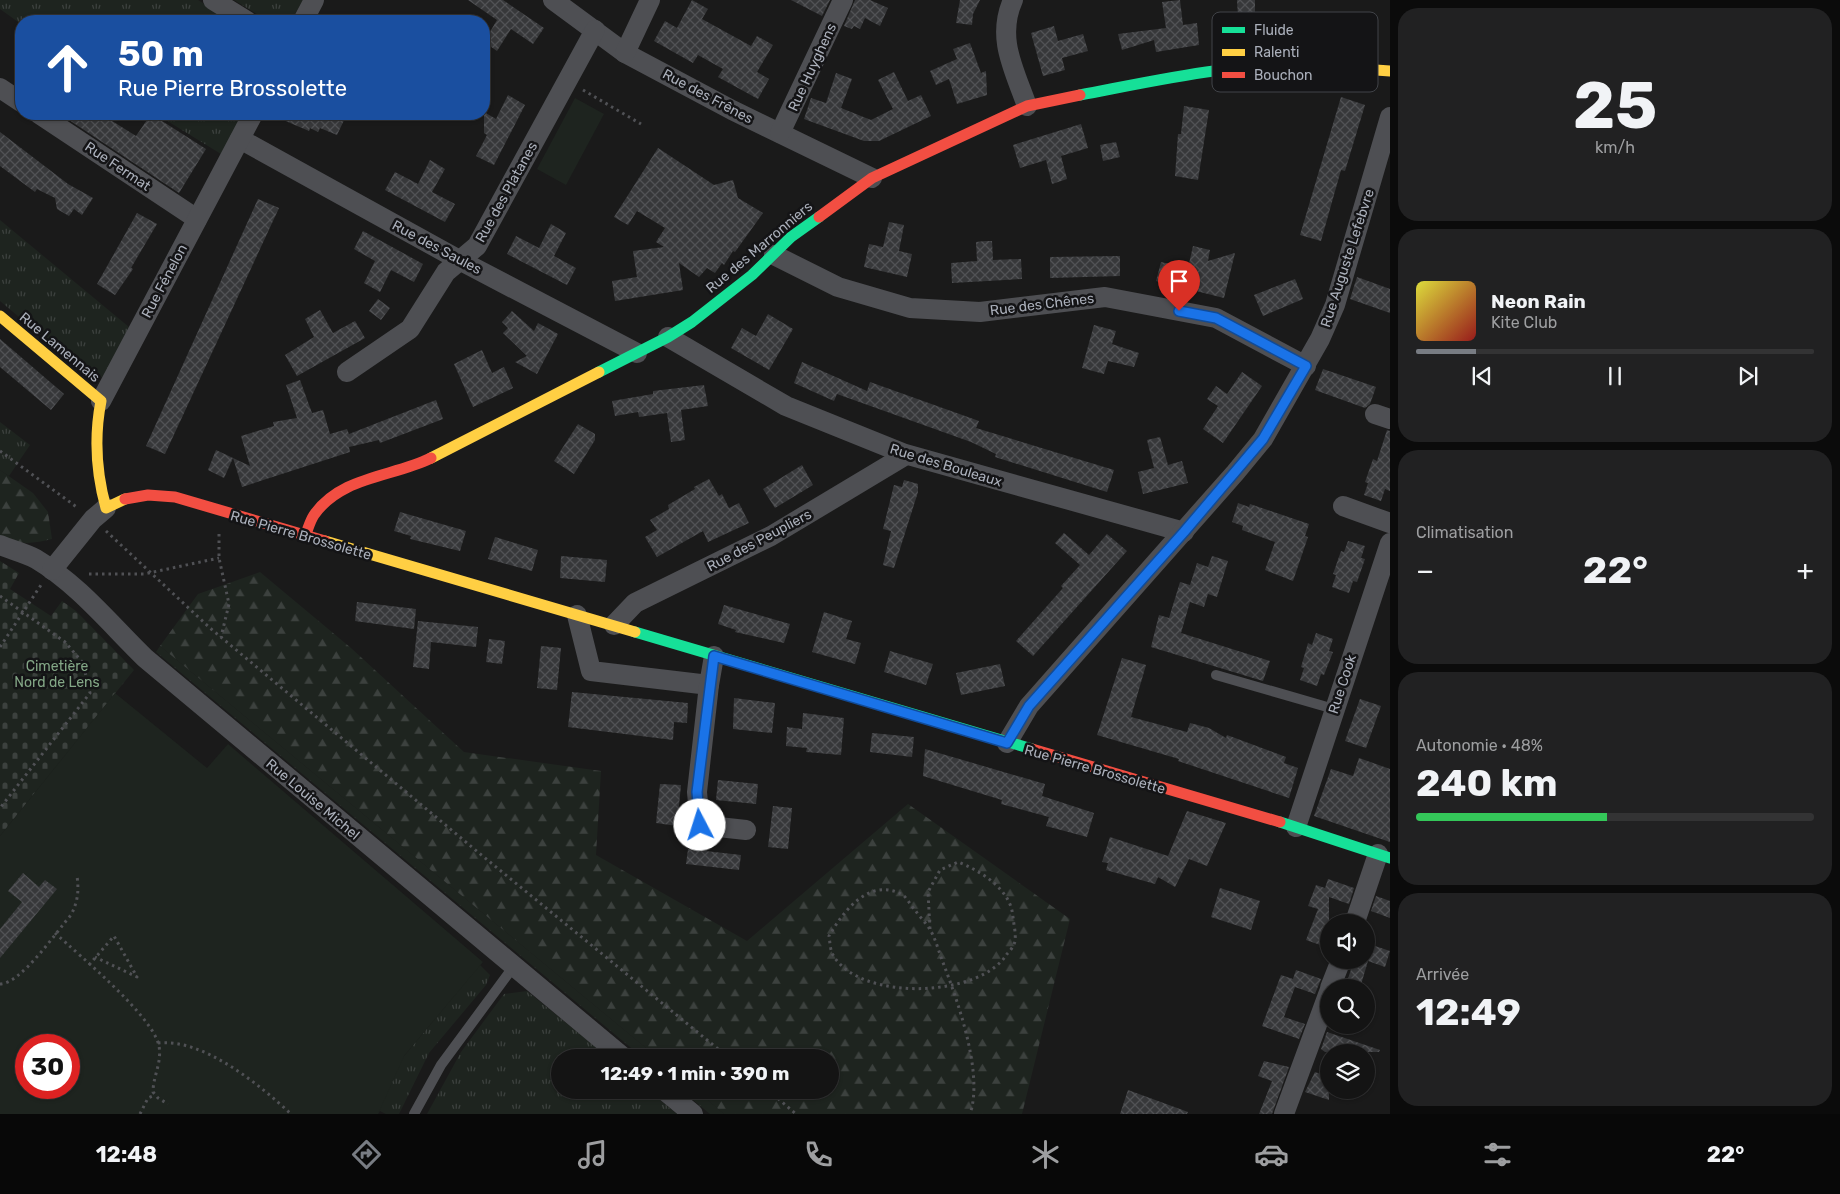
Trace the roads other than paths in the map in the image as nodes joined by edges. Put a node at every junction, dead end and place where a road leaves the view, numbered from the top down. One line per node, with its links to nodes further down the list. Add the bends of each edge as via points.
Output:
1 (213, 0): 7 (street)
2 (314, 0): 8 (street)
3 (553, 0): 9 (street, Rue des Frênes)
4 (650, 0): 10 (street)
5 (843, 0): 18 (street, Rue Huyghens)
6 (1013, 0): 14 (street, via 1008,12 1005,45)
7 (237, 15)
8 (306, 15)
9 (595, 30): 10 (street, Rue des Frênes); 23 (street, Rue des Platanes, via 477,246)
10 (625, 53): 18 (street, Rue des Frênes)
11 (1212, 70): 14 (street, Rue des Marronniers)
12 (0, 88): 13 (street)
13 (15, 98)
14 (1027, 106): 20 (street, Rue des Marronniers)
15 (1390, 117): 27 (street, Rue Auguste Lefebvre, via 1335,305)
16 (48, 120): 21 (street, Rue Fermat)
17 (250, 120): 19 (street, Rue Fénelon)
18 (780, 133): 20 (street, Rue des Frênes)
19 (240, 139): 21 (street, Rue Fénelon); 23 (street, Rue des Saules)
20 (872, 178): 22 (street, Rue des Marronniers, via 791,237)
21 (197, 219): 29 (street, Rue Fénelon)
22 (774, 255): 25 (street, Rue des Marronniers, via 692,322); 27 (street, Rue des Chênes, via 838,287 910,308 980,312 1104,297 1216,318)
23 (462, 261): 26 (street, Rue des Saules); 28 (street, Rue des Platanes, via 446,272 410,329)
24 (0, 316): 29 (street, Rue Lamennais)
25 (668, 337): 26 (street, Rue des Marronniers); 31 (street, Rue des Bouleaux, via 786,406)
26 (637, 353): 39 (street, Rue des Marronniers, via 421,463 348,486 330,498 314,515)
27 (1306, 366): 38 (street, Rue Auguste Lefebvre, via 1263,439)
28 (347, 372)
29 (101, 401): 30 (street, Rue Fénelon, via 97,418)
30 (99, 455): 32 (street); 36 (street, Rue Fénelon)
31 (906, 455): 38 (street, Rue des Bouleaux); 44 (street, Rue des Peupliers, via 771,536 635,603)
32 (108, 466)
33 (131, 485): 34 (street)
34 (146, 494): 36 (street, Rue Pierre Brossolette, via 129,496); 39 (street, Rue Pierre Brossolette, via 175,497)
35 (1343, 506): 37 (street)
36 (100, 514): 42 (street, Rue Pierre Brossolette)
37 (1390, 523)
38 (1184, 532): 49 (street, Rue Auguste Lefebvre, via 1029,706)
39 (305, 536): 43 (street, Rue Pierre Brossolette)
40 (0, 545): 42 (street, Rue Louise Michel, via 34,558)
41 (1388, 556): 48 (street, Rue Cook)
42 (52, 570): 54 (street, Rue Louise Michel, via 145,658)
43 (577, 615): 44 (street, Rue Pierre Brossolette); 47 (street, via 591,671)
44 (614, 625): 45 (street, Rue Pierre Brossolette)
45 (714, 656): 47 (street); 49 (street, Rue Pierre Brossolette)
46 (1216, 675): 48 (lane)
47 (709, 685): 51 (street, via 697,792 700,825)
48 (1334, 709): 50 (street, Rue Cook)
49 (1007, 743): 50 (street, Rue Pierre Brossolette)
50 (1296, 826): 52 (street, Rue Pierre Brossolette)
51 (746, 830)
52 (1384, 856): 53 (street)
53 (1358, 914)
54 (514, 966): 56 (street, Rue Louise Michel); 58 (lane, via 441,1065)
55 (1320, 1016): 60 (street)
56 (613, 1049)
57 (675, 1099): 59 (street)
58 (414, 1114)
59 (693, 1114)
60 (1284, 1114)

